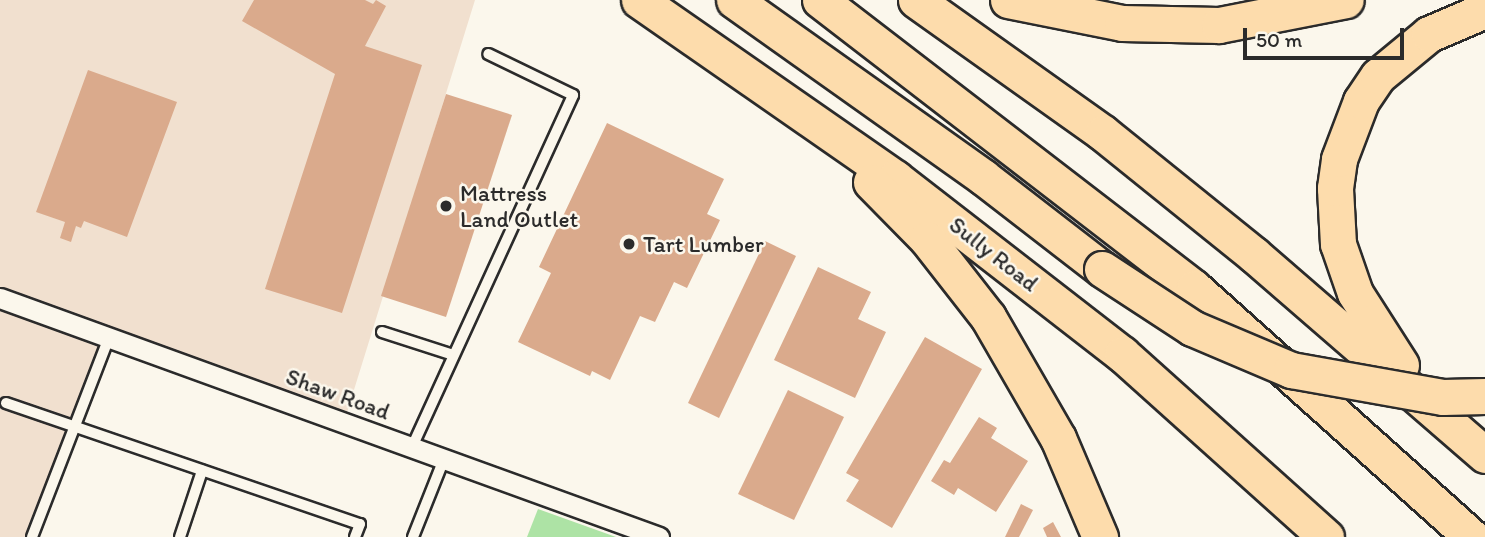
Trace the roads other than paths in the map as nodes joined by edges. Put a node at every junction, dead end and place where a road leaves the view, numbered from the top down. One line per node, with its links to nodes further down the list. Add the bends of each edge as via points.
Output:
1 (639, 0): 9 (highway, Sully Road)
2 (734, 0): 14 (highway, bridge, via 983,177 1102,269 1192,328 1291,370 1443,397)
3 (820, 0): 28 (highway, via 1194,288)
4 (916, 0): 18 (highway, via 1103,133 1253,254)
5 (1008, 0): 6 (highway, via 1122,23 1219,25)
6 (1346, 0)
7 (1485, 10): 18 (highway, via 1429,34 1378,76 1347,130 1335,188 1338,244 1355,293 1374,328 1397,360)
8 (488, 54): 13 (lane, via 573,95)
9 (802, 112): 26 (highway, via 927,239 988,317 1052,426); 27 (highway, Sully Road, via 1122,354)
10 (0, 298): 12 (street, Shaw Road)
11 (382, 332): 13 (lane)
12 (109, 337): 16 (lane); 17 (street, Shaw Road)
13 (453, 355): 17 (lane)
14 (1485, 396)
15 (6, 403): 16 (lane)
16 (76, 428): 20 (lane); 21 (lane)
17 (412, 447): 19 (street, Shaw Road)
18 (1485, 455)
19 (444, 459): 24 (lane); 25 (street, Shaw Road)
20 (202, 471): 22 (lane); 23 (lane, via 360,524)
21 (32, 537)
22 (180, 537)
23 (355, 537)
24 (413, 537)
25 (659, 537)
26 (1100, 537)
27 (1326, 537)
28 (1472, 537)

